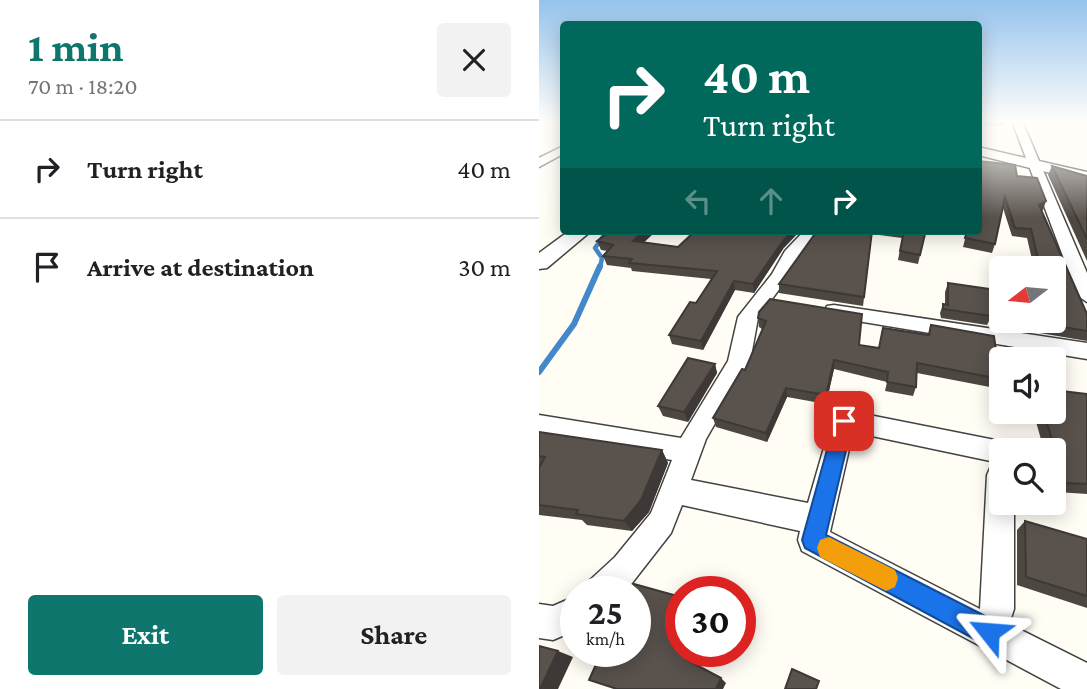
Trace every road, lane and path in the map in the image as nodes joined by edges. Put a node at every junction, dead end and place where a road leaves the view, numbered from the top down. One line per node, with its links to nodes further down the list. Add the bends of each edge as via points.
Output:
1 (557, 153): 4 (street)
2 (987, 153): 5 (street)
3 (1032, 153): 5 (street)
4 (539, 163)
5 (1037, 165): 6 (street); 12 (street)
6 (1087, 177)
7 (560, 230): 10 (street)
8 (576, 235): 11 (street)
9 (808, 235): 13 (street)
10 (539, 246)
11 (539, 263)
12 (1087, 296)
13 (764, 297): 14 (street); 19 (street, via 748,317 739,362)
14 (790, 304)
15 (815, 308): 16 (street)
16 (1087, 351)
17 (539, 426): 19 (street)
18 (989, 449): 22 (street, via 844,421)
19 (689, 451): 20 (street)
20 (674, 490): 22 (street); 23 (street, via 661,523)
21 (1000, 515): 26 (street, via 997,609)
22 (818, 520): 26 (street, via 813,540)
23 (618, 576)
24 (560, 620): 25 (street)
25 (539, 621)
26 (989, 632): 27 (street)
27 (1087, 683)

